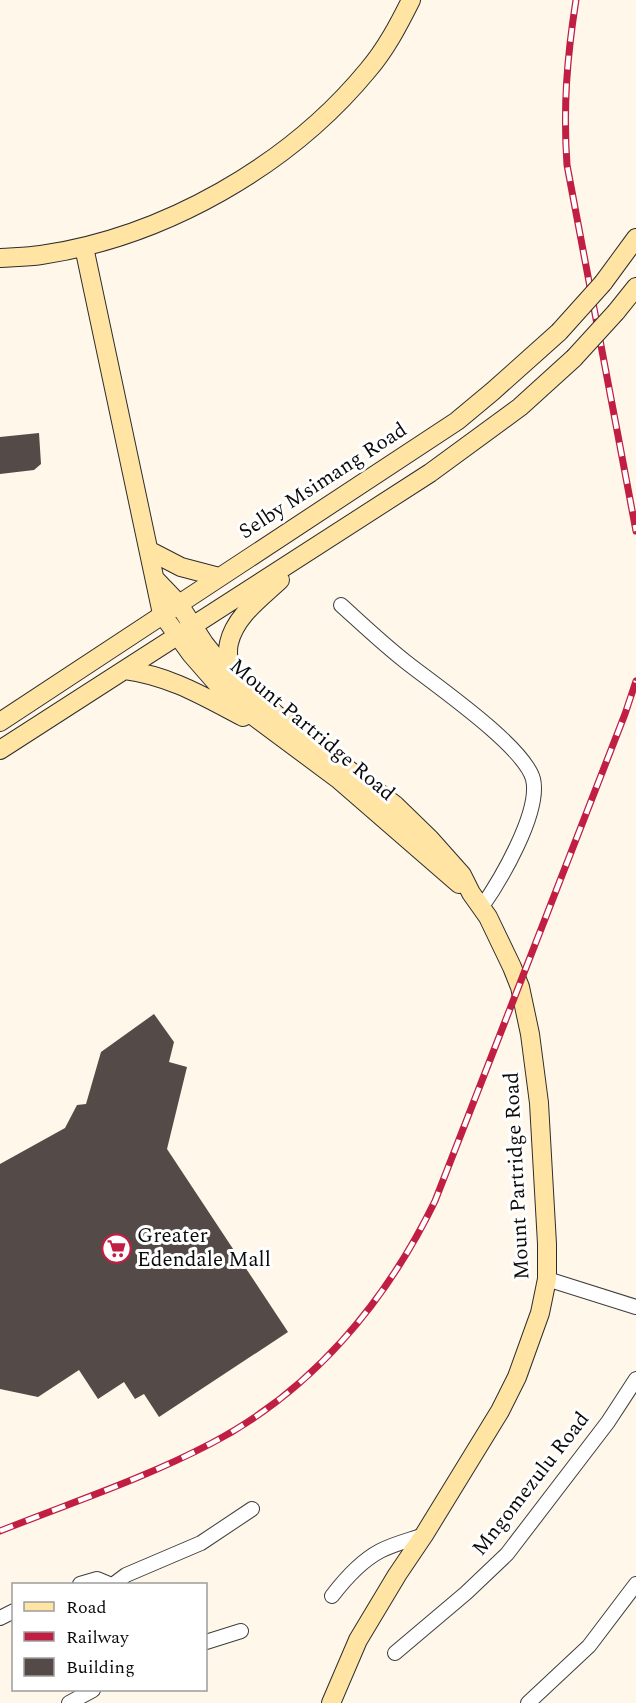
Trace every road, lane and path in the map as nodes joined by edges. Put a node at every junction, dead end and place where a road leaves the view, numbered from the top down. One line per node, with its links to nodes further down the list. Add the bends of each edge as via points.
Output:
1 (411, 0): 3 (street, via 370,68 307,134 217,195 126,234)
2 (636, 238): 8 (street, Selby Msimang Road, bridge, via 603,284 559,332 493,391 457,420)
3 (84, 247): 4 (street, via 39,256); 6 (street, Mount Partridge Road)
4 (0, 258)
5 (636, 287): 7 (street, bridge, via 574,358 520,407 430,473)
6 (150, 551): 8 (street, via 181,567); 9 (street, Mount Partridge Road)
7 (307, 554): 13 (street); 16 (street, via 238,623 229,643)
8 (219, 577): 10 (street, Selby Msimang Road)
9 (156, 580): 10 (street, Mount Partridge Road); 12 (street, Mount Partridge Road)
10 (178, 603): 12 (street, Selby Msimang Road); 13 (street, Mount Partridge Road)
11 (341, 605): 20 (street, via 518,753 533,779 531,807 501,880)
12 (162, 614): 14 (street, Mount Partridge Road); 17 (street, Selby Msimang Road)
13 (193, 625): 14 (street); 16 (street, Mount Partridge Road)
14 (177, 635): 15 (street); 18 (street, Mount Partridge Road, via 219,686)
15 (124, 670): 18 (street, via 148,673 188,688); 19 (street)
16 (231, 677): 20 (street, Mount Partridge Road, via 395,805 446,856)
17 (0, 722)
18 (279, 736): 20 (street, Mount Partridge Road, via 338,779)
19 (0, 750)
20 (476, 901): 21 (street, Mount Partridge Road, via 512,967 530,1034 539,1103)
21 (546, 1279): 22 (street); 25 (street, Mount Partridge Road, via 540,1313 518,1377)
22 (636, 1307)
23 (636, 1379): 33 (street, Mngomezulu Road, via 507,1554)
24 (252, 1509): 28 (street, via 201,1543)
25 (424, 1535): 30 (street, via 371,1557); 37 (street, Mount Partridge Road, via 358,1640)
26 (84, 1583): 27 (street, via 97,1579)
27 (107, 1583)
28 (115, 1583)
29 (636, 1584): 35 (street, via 589,1646)
30 (332, 1596)
31 (242, 1631): 32 (street)
32 (207, 1642)
33 (395, 1653)
34 (90, 1691): 36 (street)
35 (531, 1702)
36 (69, 1703)
37 (331, 1703)

